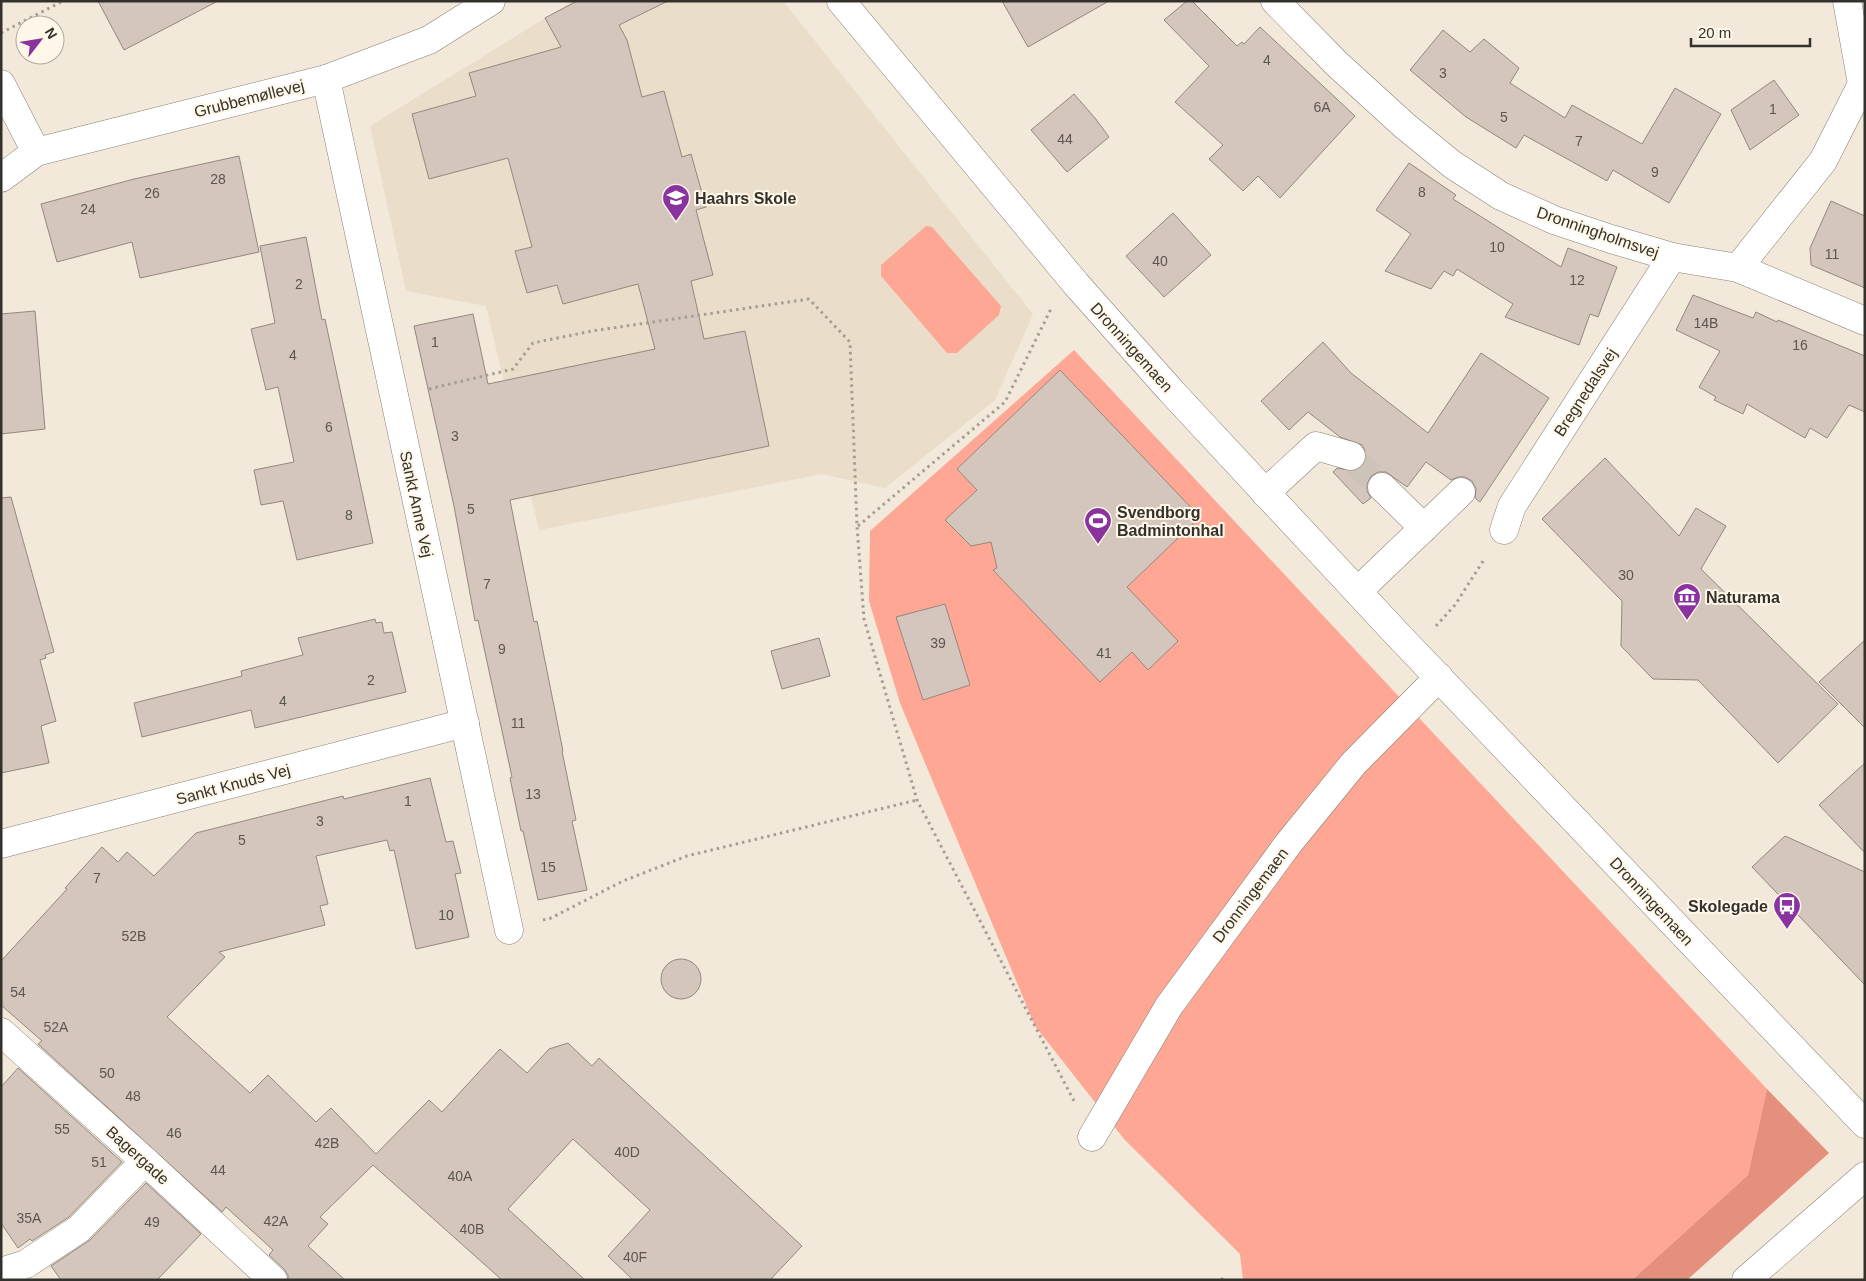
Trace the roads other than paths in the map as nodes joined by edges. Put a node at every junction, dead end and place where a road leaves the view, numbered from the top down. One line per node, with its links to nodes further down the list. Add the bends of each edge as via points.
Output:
1 (491, 1): 5 (street, Grubbemøllevej, via 429,40)
2 (841, 1): 14 (street, Dronningemaen, via 1076,284)
3 (1275, 1): 9 (street, Dronningholmsvej, via 1405,126 1453,165 1501,196 1554,220)
4 (1847, 1): 10 (street, via 1862,84 1823,161)
5 (326, 79): 7 (street, Grubbemøllevej); 20 (street, Sankt Anne Vej)
6 (1, 84): 7 (street)
7 (36, 152): 8 (street, Grubbemøllevej)
8 (1, 178)
9 (1672, 257): 10 (street, Dronningholmsvej); 17 (street, Bregnedalsvej, via 1512,506)
10 (1738, 268): 11 (street, Dronningholmsvej)
11 (1865, 321)
12 (1351, 456): 14 (street, via 1316,446)
13 (1382, 487): 16 (street)
14 (1265, 492): 18 (street, Dronningemaen)
15 (1461, 492): 16 (street)
16 (1424, 528): 18 (street)
17 (1504, 530)
18 (1358, 591): 19 (street, Dronningemaen)
19 (1439, 677): 24 (street, Dronningemaen); 25 (street, Dronningemaen, via 1354,763 1288,844 1169,1006)
20 (465, 723): 21 (street, Sankt Knuds Vej); 22 (street, Sankt Anne Vej)
21 (1, 844)
22 (509, 930)
23 (1, 1032): 26 (street, Bagergade)
24 (1865, 1124)
25 (1092, 1137)
26 (145, 1161): 28 (street, via 79,1229 26,1264); 29 (street, Bagergade)
27 (1865, 1176): 30 (street)
28 (1, 1272)
29 (272, 1280)
30 (1746, 1280)

